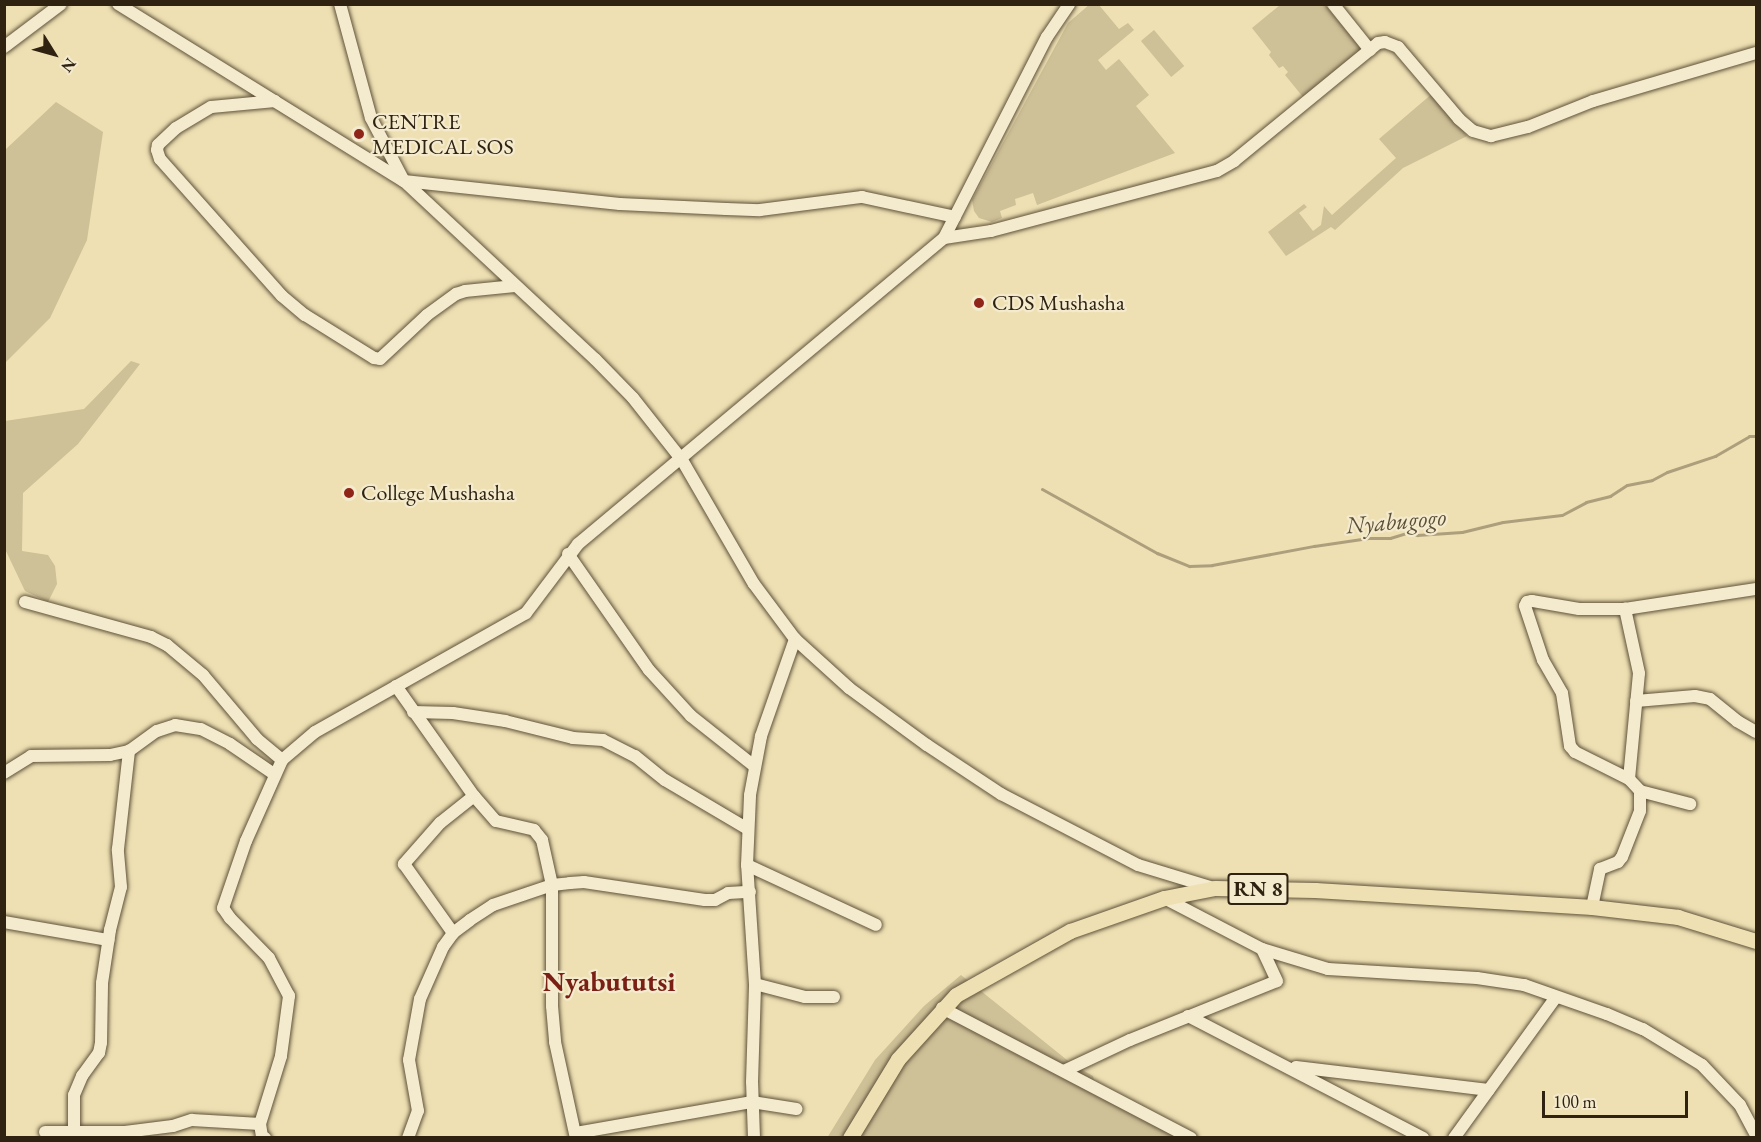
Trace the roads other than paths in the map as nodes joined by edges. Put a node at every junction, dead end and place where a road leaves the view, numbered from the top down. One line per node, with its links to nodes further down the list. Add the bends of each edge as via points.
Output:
1 (61, 4): 6 (street)
2 (118, 4): 9 (street)
3 (340, 4): 10 (street, via 371,118)
4 (1069, 4): 11 (street, via 1047,37)
5 (1333, 4): 7 (street)
6 (4, 47)
7 (1370, 50): 8 (street, via 1385,42 1398,47 1467,126 1491,136 1528,127 1593,100); 12 (street, via 1217,171 991,231)
8 (1756, 53)
9 (275, 101): 10 (street); 13 (street, via 211,107 176,128 157,150 160,159 282,296 305,315 380,359 456,294)
10 (404, 182): 11 (street, via 620,204 726,209 760,210 862,196); 13 (street)
11 (955, 217): 12 (street)
12 (944, 238): 14 (street)
13 (515, 286): 14 (street, via 633,398)
14 (682, 460): 15 (street); 19 (street, via 754,584)
15 (568, 554): 20 (street, via 526,613); 26 (street, via 649,670 691,716)
16 (1756, 589): 18 (street)
17 (25, 602): 25 (street, via 151,637 167,645 203,675 257,739)
18 (1625, 609): 21 (street, via 1639,673); 29 (street, via 1579,609 1532,601 1525,606 1543,660 1562,693 1570,746)
19 (795, 639): 26 (street); 36 (street, via 849,688 1001,794 1138,865)
20 (396, 686): 22 (street); 25 (street, via 315,732)
21 (1636, 701): 23 (street, via 1695,696 1710,699); 29 (street)
22 (413, 712): 31 (street); 33 (street, via 453,712 573,738 603,740 635,756 665,780)
23 (1756, 732)
24 (129, 752): 27 (street, via 31,756); 28 (street, via 168,726 193,727 230,744); 43 (street, via 118,849 121,887)
25 (282, 760): 28 (street)
26 (754, 766): 33 (street)
27 (4, 773)
28 (274, 774): 56 (street, via 223,908 268,958 289,996 281,1056)
29 (1629, 779): 30 (street)
30 (1640, 791): 32 (street); 39 (street, via 1640,811 1622,857 1600,869)
31 (474, 796): 35 (street, via 496,821 538,834); 42 (street, via 440,823 404,864)
32 (1690, 804)
33 (748, 830): 34 (street)
34 (747, 865): 37 (street); 41 (street)
35 (552, 885): 37 (street, via 584,882 705,900); 42 (street, via 493,905); 60 (street, via 553,1018 560,1073)
36 (1215, 888): 38 (main road, RN 8); 39 (main road, RN 8, via 1315,890)
37 (750, 892): 46 (street)
38 (1164, 898): 45 (street); 49 (main road, RN 8, via 1070,931 1000,968)
39 (1592, 907): 44 (main road, RN 8, via 1678,917)
40 (4, 922): 43 (street)
41 (876, 925)
42 (453, 933): 62 (street, via 420,999 414,1024 409,1060 418,1111)
43 (108, 940): 58 (street, via 102,983 101,1043 74,1095)
44 (1756, 941)
45 (1262, 949): 48 (street, via 1328,969 1477,978 1524,985); 50 (street, via 1277,981)
46 (755, 984): 47 (street, via 805,997); 54 (street)
47 (834, 996)
48 (1556, 997): 53 (street); 59 (street, via 1643,1029 1702,1065 1740,1105)
49 (942, 1008): 52 (street); 64 (main road, RN 8, via 898,1059)
50 (1188, 1016): 51 (street); 52 (street)
51 (1288, 1066): 53 (street); 66 (street)
52 (1064, 1071): 65 (street)
53 (1489, 1090): 67 (street)
54 (752, 1102): 55 (street); 60 (street); 63 (street)
55 (796, 1109)
56 (260, 1124): 58 (street, via 192,1120 125,1132); 61 (street)
57 (45, 1132): 58 (street)
58 (74, 1134)
59 (1756, 1134): 68 (street)
60 (576, 1135)
61 (265, 1137)
62 (408, 1137)
63 (754, 1137)
64 (850, 1137)
65 (1191, 1137)
66 (1423, 1137)
67 (1454, 1137)
68 (1750, 1137)

